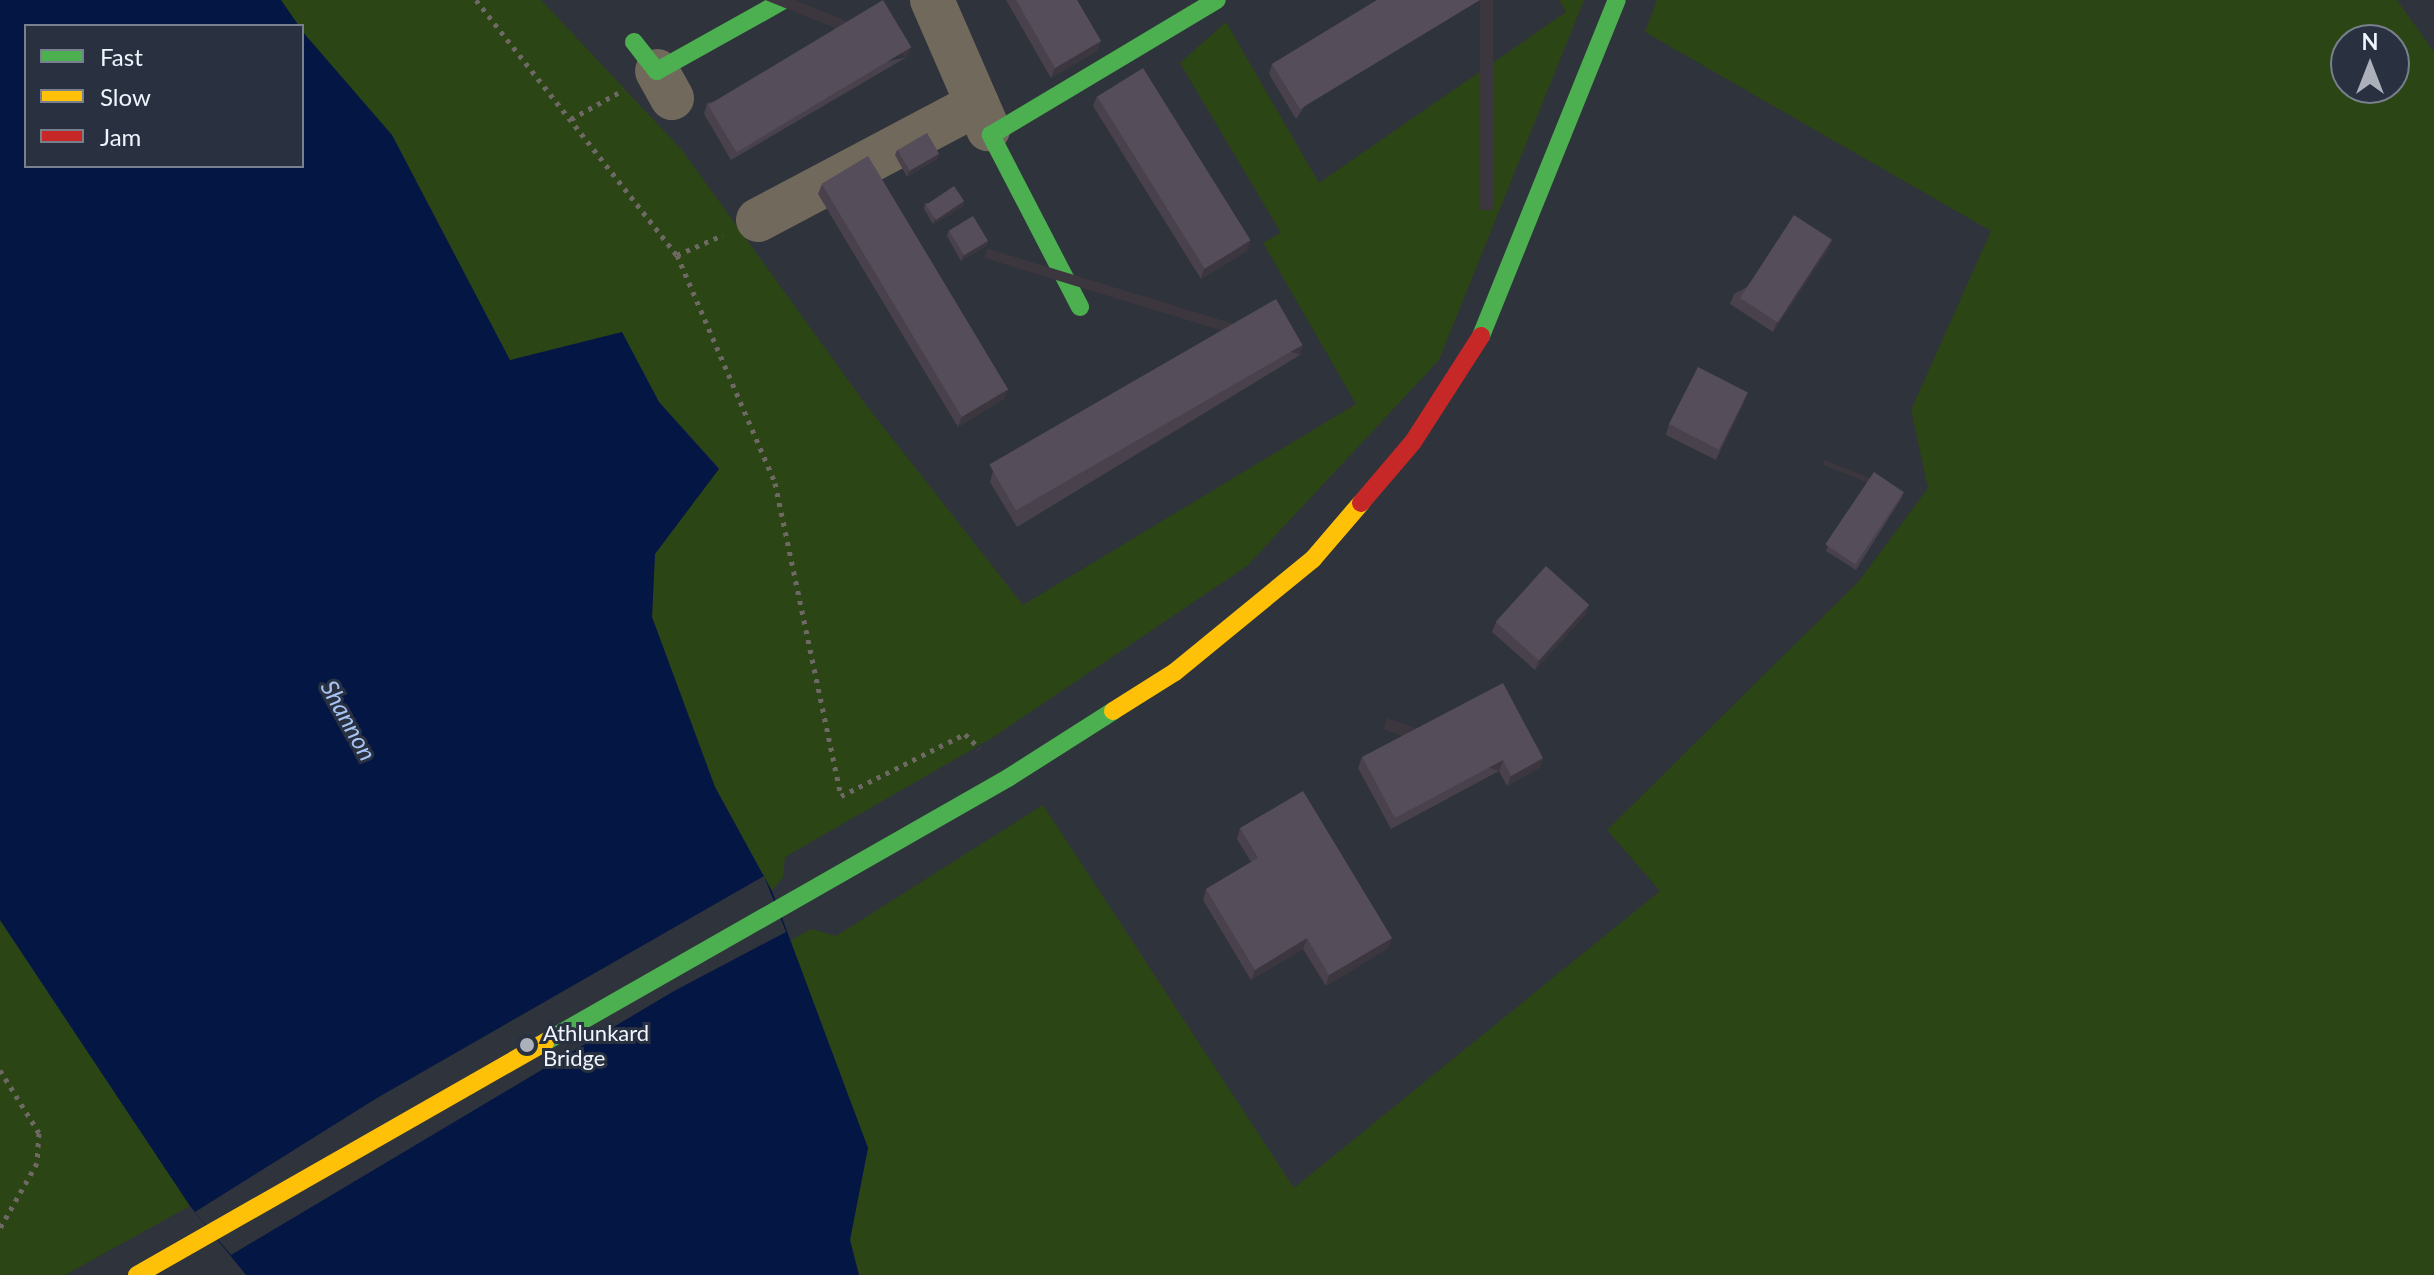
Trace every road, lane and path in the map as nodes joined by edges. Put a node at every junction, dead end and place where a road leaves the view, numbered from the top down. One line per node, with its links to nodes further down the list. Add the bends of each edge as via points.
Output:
1 (476, 0): 7 (path)
2 (784, 0): 6 (main road)
3 (932, 0): 8 (street)
4 (1217, 0): 8 (main road)
5 (1617, 0): 12 (main road, via 1474,353 1413,442 1313,559 1175,672)
6 (654, 70): 7 (path)
7 (571, 119): 10 (path)
8 (984, 120): 9 (street); 11 (main road)
9 (758, 220): 10 (path)
10 (677, 255): 12 (path, via 775,483 841,796 965,734)
11 (1080, 307)
12 (1008, 778): 15 (main road)
13 (0, 1070): 14 (path, via 39,1133 37,1163)
14 (0, 1228)
15 (137, 1275)

